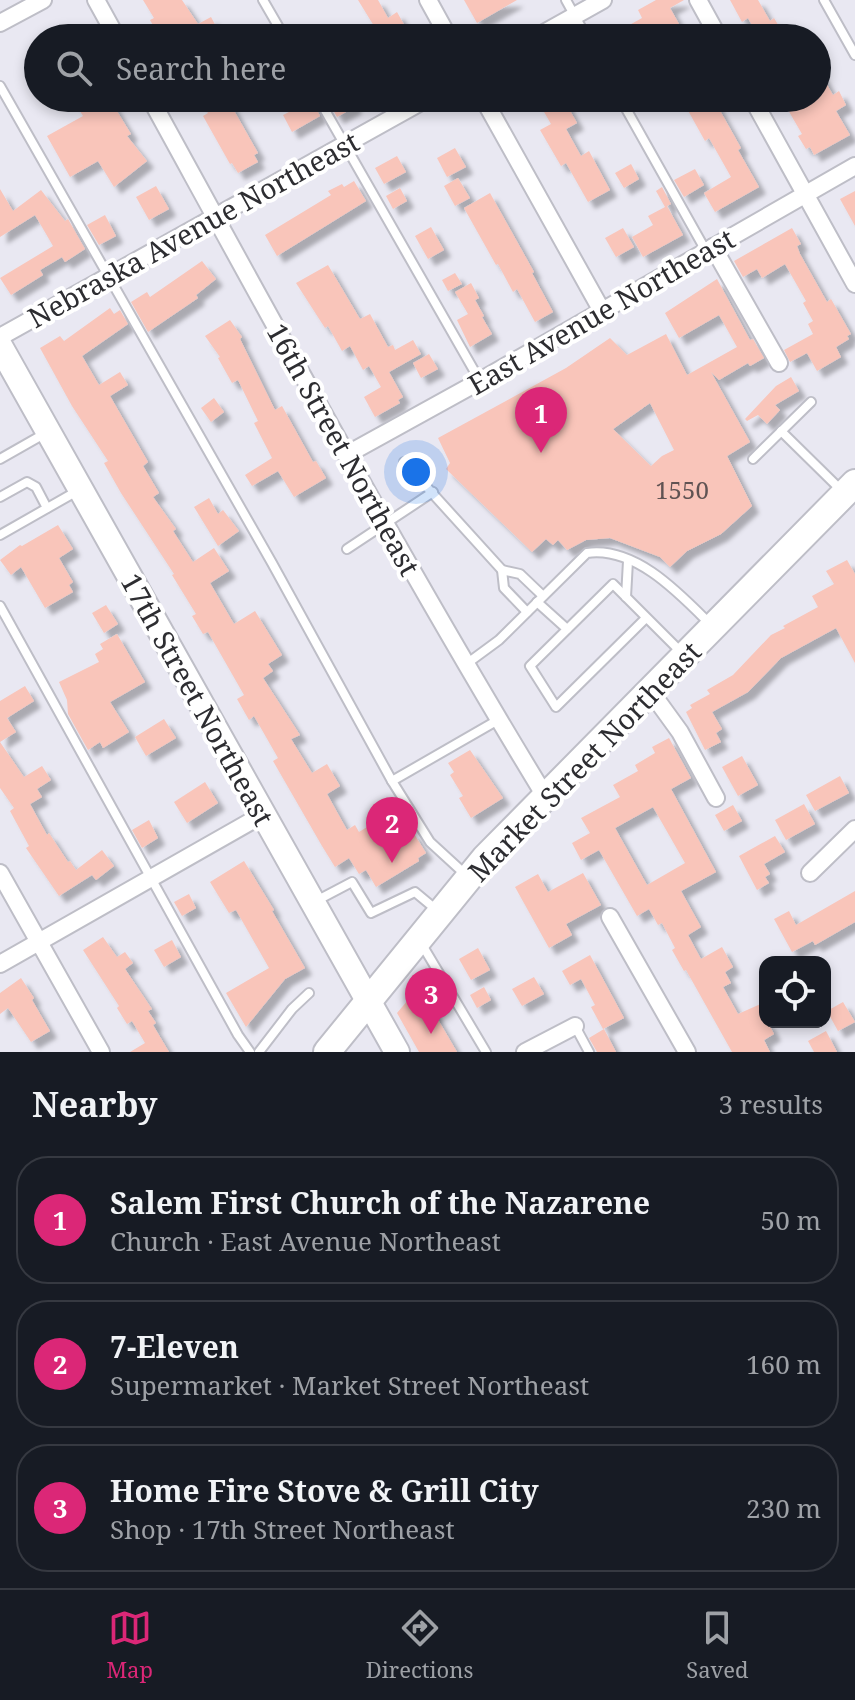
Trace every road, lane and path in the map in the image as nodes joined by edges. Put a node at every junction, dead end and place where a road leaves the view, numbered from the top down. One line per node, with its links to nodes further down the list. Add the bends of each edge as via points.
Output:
1 (43, 0): 10 (street)
2 (96, 0): 11 (street)
3 (263, 0): 12 (lane)
4 (428, 0): 13 (street)
5 (566, 0): 9 (lane)
6 (603, 0): 9 (street)
7 (698, 0): 16 (street)
8 (824, 0): 17 (lane)
9 (574, 16): 14 (street); 15 (lane)
10 (0, 23)
11 (109, 24)
12 (277, 24)
13 (441, 24)
14 (560, 24)
15 (579, 24)
16 (711, 24)
17 (855, 55)
18 (0, 86): 30 (lane)
19 (158, 112): 28 (street, 16th Street Northeast)
20 (326, 112): 25 (lane)
21 (403, 112): 25 (street, Nebraska Avenue Northeast)
22 (491, 112): 32 (street)
23 (628, 112): 29 (lane)
24 (760, 112): 27 (street)
25 (345, 145): 28 (street, Nebraska Avenue Northeast); 36 (lane)
26 (855, 166): 27 (street, East Avenue Northeast)
27 (806, 194): 29 (street, East Avenue Northeast); 31 (street)
28 (216, 217): 30 (street, Nebraska Avenue Northeast); 40 (street, 16th Street Northeast)
29 (709, 249): 32 (street, East Avenue Northeast); 35 (street)
30 (108, 277): 33 (street, Nebraska Avenue Northeast); 65 (lane)
31 (855, 284)
32 (602, 311): 36 (street, East Avenue Northeast)
33 (0, 337)
34 (0, 346): 39 (main road, 17th Street Northeast)
35 (779, 363)
36 (480, 381): 40 (street, East Avenue Northeast)
37 (811, 402): 38 (lane)
38 (781, 431): 42 (lane); 46 (lane)
39 (48, 432): 41 (lane); 44 (main road, 17th Street Northeast)
40 (346, 455): 49 (street, 16th Street Northeast)
41 (0, 459)
42 (753, 459)
43 (404, 462): 45 (lane)
44 (80, 489): 48 (lane); 68 (main road, 17th Street Northeast)
45 (433, 492): 49 (lane); 53 (lane)
46 (852, 493): 59 (main road, Market Street Northeast)
47 (0, 497): 48 (lane, via 27,482)
48 (47, 508): 50 (lane)
49 (385, 525): 51 (lane); 62 (street, 16th Street Northeast)
50 (0, 535)
51 (347, 549)
52 (628, 561): 54 (lane); 55 (lane, via 608,553 587,553); 59 (lane, via 669,583)
53 (502, 570): 55 (lane, via 520,574); 57 (lane, via 504,588)
54 (626, 597): 58 (lane); 60 (lane, via 613,584)
55 (540, 599): 57 (lane); 60 (lane)
56 (0, 606): 73 (lane)
57 (527, 612): 62 (lane)
58 (646, 618): 60 (lane, via 556,707 530,666); 61 (lane)
59 (714, 628): 61 (main road, Market Street Northeast)
60 (567, 629)
61 (686, 656): 63 (main road, Market Street Northeast)
62 (465, 665): 64 (street, 16th Street Northeast)
63 (651, 692): 66 (main road, Market Street Northeast); 67 (street)
64 (498, 720): 65 (lane); 66 (street, 16th Street Northeast)
65 (392, 781): 72 (lane, via 430,842)
66 (545, 796): 72 (main road, Market Street Northeast)
67 (716, 798)
68 (262, 815): 73 (street); 74 (main road, 17th Street Northeast)
69 (855, 829): 71 (street)
70 (0, 873): 78 (street)
71 (810, 873)
72 (469, 877): 75 (main road, Market Street Northeast)
73 (151, 878): 78 (street); 84 (lane)
74 (312, 903): 75 (lane, via 352,882 371,913 415,892); 81 (main road, 17th Street Northeast)
75 (439, 912): 77 (main road, Market Street Northeast)
76 (610, 917): 91 (street)
77 (418, 939): 81 (main road, Market Street Northeast); 88 (lane)
78 (39, 943): 79 (street); 83 (street)
79 (0, 964)
80 (309, 993): 85 (lane)
81 (368, 1001): 86 (main road, Market Street Northeast); 87 (main road, 17th Street Northeast)
82 (575, 1026): 89 (street); 90 (lane)
83 (101, 1052)
84 (250, 1052)
85 (259, 1052)
86 (327, 1052)
87 (397, 1052)
88 (486, 1052)
89 (525, 1052)
90 (589, 1052)
91 (687, 1052)

